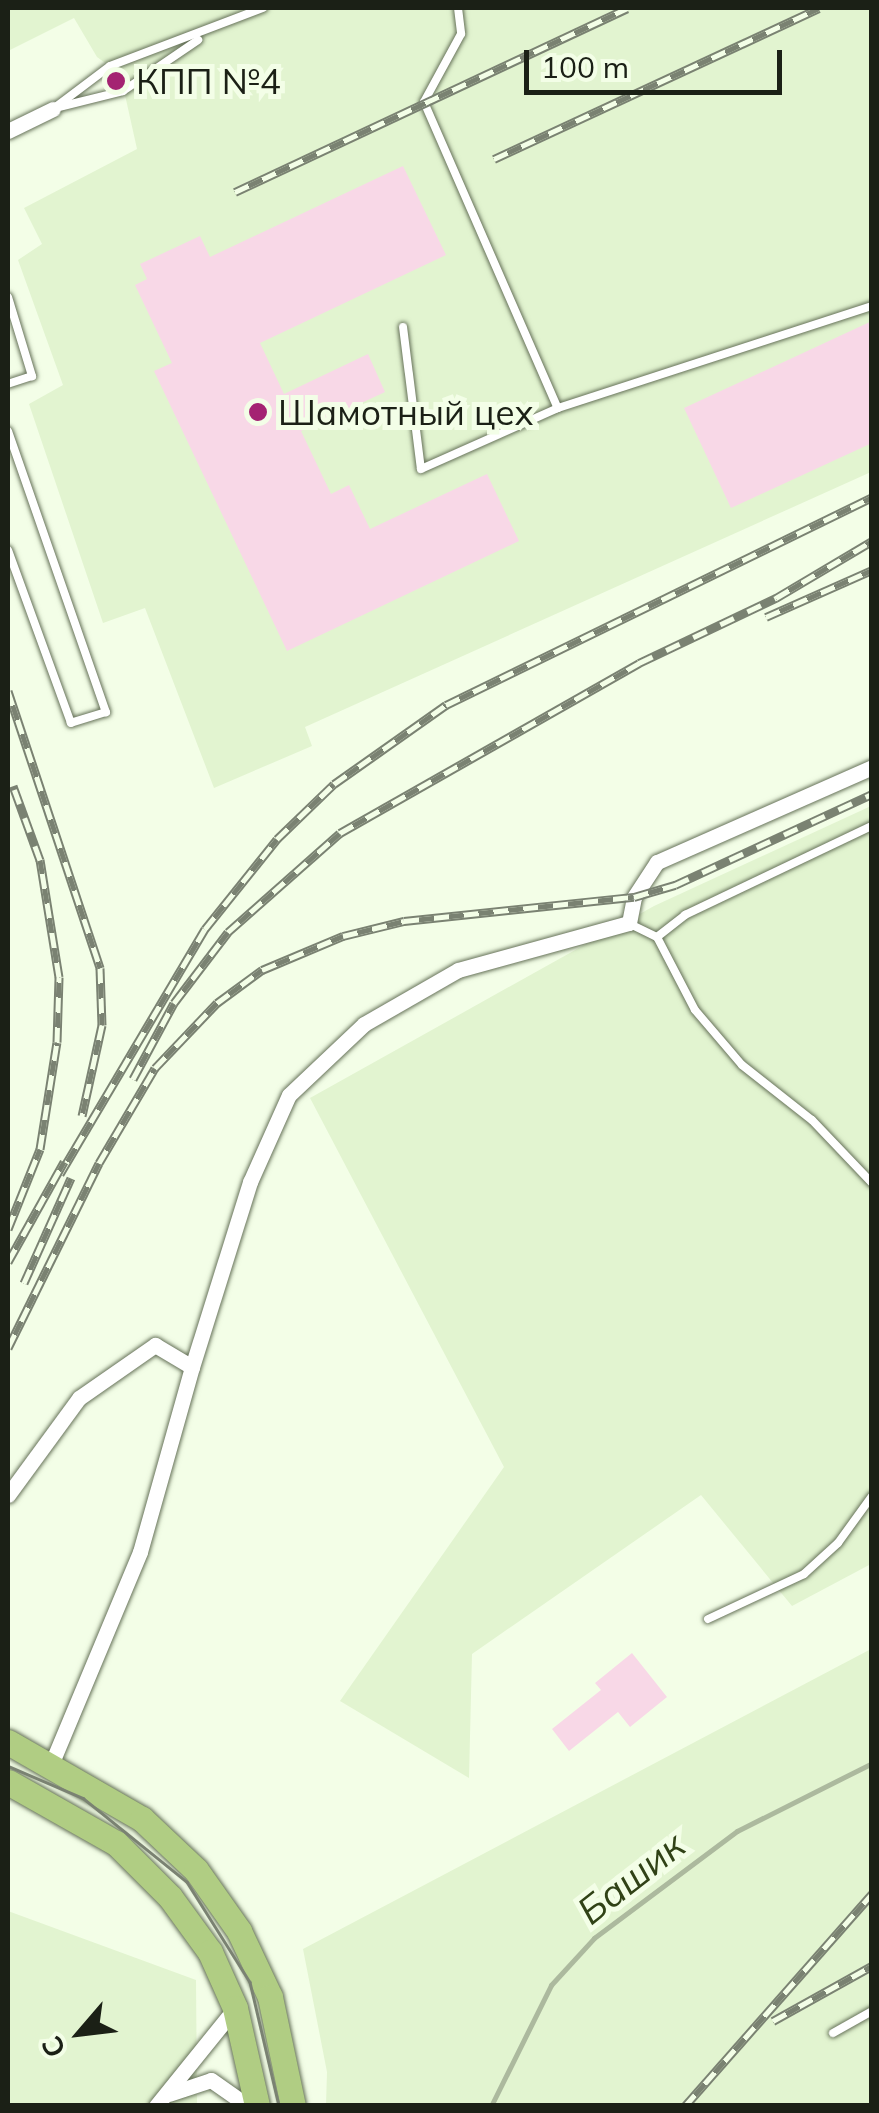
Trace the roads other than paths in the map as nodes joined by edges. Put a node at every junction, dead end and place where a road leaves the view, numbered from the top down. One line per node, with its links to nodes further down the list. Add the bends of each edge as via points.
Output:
1 (263, 8): 3 (lane)
2 (458, 8): 10 (lane, via 462,34 424,102)
3 (206, 35): 4 (lane, via 110,66); 4 (lane, via 123,92)
4 (53, 109): 5 (street)
5 (8, 131)
6 (8, 298): 9 (lane, via 32,376)
7 (872, 306): 10 (lane)
8 (403, 327): 10 (lane, via 422,469)
9 (8, 384)
10 (558, 408)
11 (8, 431): 12 (lane, via 106,712 71,723)
12 (8, 550)
13 (872, 767): 15 (street, via 656,862 634,897)
14 (872, 826): 16 (lane, via 685,916)
15 (629, 923): 16 (lane); 18 (street, via 458,970 364,1024 289,1095 250,1182)
16 (657, 938): 17 (lane, via 695,1010 742,1065 812,1120)
17 (872, 1183)
18 (192, 1367): 19 (street, via 156,1344 79,1398); 23 (street, via 140,1552)
19 (8, 1494)
20 (872, 1496): 21 (lane, via 838,1543 804,1574)
21 (708, 1619)
22 (8, 1742): 23 (main road)
23 (52, 1762): 31 (main road, via 142,1819 196,1870 239,1931 270,1997)
24 (8, 1782): 25 (main road, via 116,1843 170,1897 210,1952)
25 (234, 2008): 28 (street); 30 (main road)
26 (872, 2011): 27 (lane)
27 (833, 2033)
28 (159, 2102): 29 (street, via 211,2080)
29 (248, 2106)
30 (257, 2106)
31 (293, 2106)

